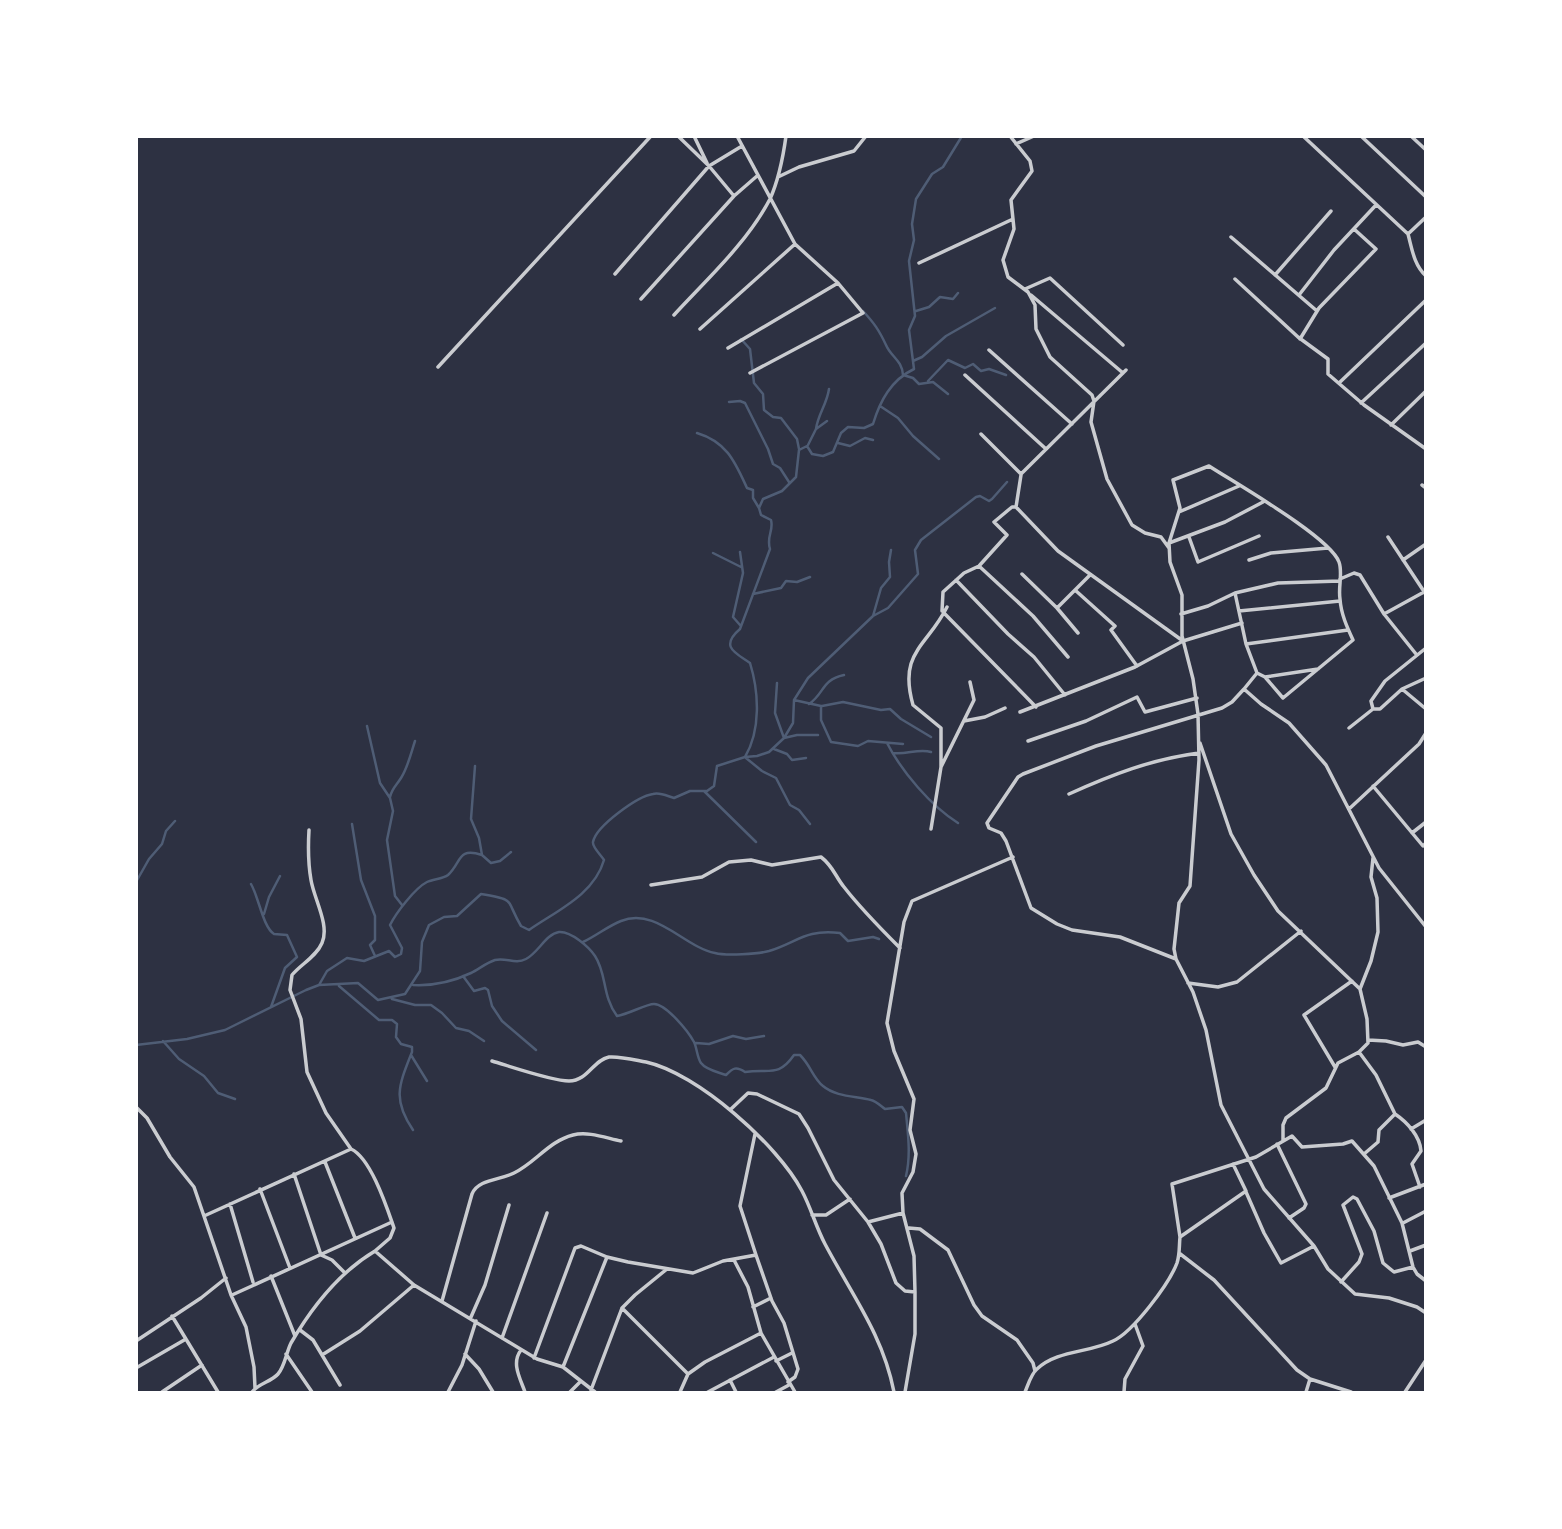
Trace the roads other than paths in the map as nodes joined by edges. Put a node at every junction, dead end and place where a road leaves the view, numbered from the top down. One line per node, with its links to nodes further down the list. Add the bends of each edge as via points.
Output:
1 (651, 136): 47 (street)
2 (678, 136): 15 (street)
3 (694, 136): 15 (street)
4 (737, 136): 13 (street)
5 (786, 136): 17 (street)
6 (866, 136): 17 (street, via 854,151)
7 (1010, 136): 12 (street)
8 (1034, 136): 12 (street)
9 (1303, 136): 21 (street)
10 (1361, 136): 19 (street)
11 (1411, 136): 14 (street)
12 (1016, 144): 24 (street, via 1032,171 1011,200)
13 (742, 146): 15 (street); 16 (street)
14 (1426, 150)
15 (709, 166): 18 (street); 30 (street)
16 (757, 176): 18 (street); 20 (street)
17 (778, 177): 20 (street)
18 (734, 195): 37 (street)
19 (1426, 197)
20 (770, 198): 28 (street); 40 (street, via 745,238)
21 (1376, 205): 25 (street); 26 (street)
22 (1331, 211): 31 (street)
23 (1426, 217): 26 (street)
24 (1013, 219): 29 (street); 35 (street, via 1003,260 1008,276)
25 (1354, 229): 36 (street); 39 (street, via 1376,249)
26 (1408, 234): 32 (street, via 1419,270)
27 (1231, 236): 31 (street)
28 (795, 244): 34 (street); 41 (street)
29 (919, 262)
30 (615, 274)
31 (1275, 275): 36 (street)
32 (1426, 275)
33 (1235, 279): 42 (street)
34 (838, 283): 45 (street); 48 (street, via 863,313)
35 (1027, 291): 44 (street, via 1050,278); 52 (street, via 1035,304 1035,329 1050,357); 52 (street, via 1124,372)
36 (1298, 295): 39 (street)
37 (641, 299)
38 (1426, 300): 50 (street)
39 (1317, 311): 42 (street)
40 (674, 315)
41 (700, 329)
42 (1300, 339): 50 (street, via 1328,359 1328,374)
43 (1426, 343): 53 (street)
44 (1124, 345)
45 (728, 348)
46 (989, 350): 54 (street)
47 (438, 367)
48 (750, 373)
49 (965, 375): 59 (street)
50 (1339, 383): 53 (street)
51 (1426, 391): 55 (street)
52 (1094, 401): 54 (street); 70 (street, via 1091,422 1107,479 1132,525)
53 (1361, 403): 55 (street)
54 (1072, 424): 59 (street)
55 (1391, 425): 58 (street)
56 (981, 434): 61 (street)
57 (1426, 440): 58 (street)
58 (1420, 445): 60 (street)
59 (1046, 449): 61 (street)
60 (1426, 449)
61 (1021, 474): 64 (street)
62 (1239, 486): 63 (street); 65 (street); 65 (street, via 1209,467 1173,480)
63 (1263, 502): 67 (street); 71 (street)
64 (1016, 508): 74 (street, via 995,522 1007,535); 76 (street, via 1058,551)
65 (1180, 512): 70 (street)
66 (1259, 536): 67 (street, via 1198,562)
67 (1188, 537): 70 (street)
68 (1388, 537): 73 (street)
69 (1426, 544): 73 (street)
70 (1169, 545): 89 (street, via 1182,595)
71 (1328, 548): 72 (street, via 1271,553); 78 (street, via 1337,557)
72 (1249, 560)
73 (1403, 560): 80 (street)
74 (979, 566): 77 (street); 98 (street, via 1033,616)
75 (1022, 574): 86 (street)
76 (1090, 575): 81 (street); 94 (street)
77 (956, 580): 88 (street, via 943,592); 107 (street, via 1034,657)
78 (1340, 580): 82 (street, via 1278,583); 84 (street); 90 (street, via 1360,575)
79 (1426, 581): 80 (street)
80 (1420, 585): 83 (street)
81 (1075, 590): 86 (street); 99 (street, via 1115,626 1111,630)
82 (1234, 593): 87 (street); 89 (street)
83 (1425, 593): 90 (street)
84 (1340, 601): 87 (street); 92 (street)
85 (947, 607): 88 (street)
86 (1057, 608): 93 (street)
87 (1239, 611): 91 (street)
88 (943, 612): 109 (street); 121 (street, via 909,664 913,705 941,728)
89 (1181, 614): 94 (street)
90 (1384, 614): 97 (street)
91 (1242, 623): 94 (street); 95 (street)
92 (1348, 630): 95 (street); 100 (street, via 1353,640)
93 (1078, 634)
94 (1183, 641): 99 (street); 108 (street)
95 (1246, 644): 101 (street)
96 (1426, 648): 97 (street)
97 (1416, 654): 111 (street, via 1385,681 1371,701)
98 (1068, 657)
99 (1137, 666): 107 (street)
100 (1319, 669): 102 (street); 102 (street, via 1283,698)
101 (1257, 673): 102 (street); 105 (street)
102 (1265, 677)
103 (1426, 678): 106 (street)
104 (970, 682): 115 (street, via 974,700)
105 (1244, 689): 114 (street, via 1222,708); 124 (street, via 1307,742 1330,772)
106 (1402, 689): 111 (street, via 1380,709); 112 (street)
107 (1065, 695): 109 (street)
108 (1197, 698): 114 (street); 119 (street, via 1145,712 1138,697)
109 (1037, 707): 113 (street)
110 (1005, 708): 115 (street)
111 (1373, 709): 116 (street)
112 (1426, 709)
113 (1020, 712)
114 (1198, 715): 118 (street); 130 (street, via 1018,776 987,823 1001,834)
115 (964, 721): 121 (street)
116 (1349, 728)
117 (1426, 733): 122 (street)
118 (1198, 738): 120 (street); 134 (street, via 1239,849 1278,911)
119 (1028, 741)
120 (1199, 753): 123 (street, via 1125,769); 136 (street, via 1190,886 1179,903)
121 (941, 767): 126 (street)
122 (1373, 786): 124 (street); 128 (street)
123 (1069, 794)
124 (1349, 809): 131 (street)
125 (1426, 822): 128 (street)
126 (931, 829)
127 (309, 830): 154 (street, via 310,879 325,929 318,950 289,983 301,1019 307,1072)
128 (1412, 833): 129 (street)
129 (1425, 846)
130 (1013, 857): 135 (street, via 912,901); 136 (street, via 1031,908 1039,914 1072,930 1120,937)
131 (1374, 857): 133 (street); 139 (street, via 1371,877 1378,932)
132 (651, 885): 135 (street, via 702,877 729,862 751,860 772,865 821,857)
133 (1426, 927)
134 (1301, 931): 137 (street); 138 (street, via 1237,982 1218,987)
135 (900, 948): 170 (street, via 887,1023 914,1099 910,1130 916,1154 903,1190)
136 (1176, 959): 138 (street)
137 (1352, 981): 139 (street); 144 (street, via 1304,1015)
138 (1188, 983): 156 (street, via 1210,1043 1221,1105)
139 (1360, 989): 140 (street)
140 (1368, 1040): 141 (street, via 1403,1045 1418,1042); 142 (street)
141 (1426, 1047)
142 (1359, 1052): 144 (street); 147 (street)
143 (492, 1061): 146 (street, via 569,1081 582,1078 608,1058 649,1063)
144 (1335, 1067): 152 (street, via 1326,1088 1286,1118)
145 (136, 1107): 172 (street, via 190,1181)
146 (731, 1109): 150 (street); 165 (street, via 748,1093 799,1114 834,1180)
147 (1395, 1114): 149 (street); 155 (street, via 1378,1130 1379,1141)
148 (1426, 1120): 149 (street)
149 (1411, 1129): 161 (street, via 1422,1148 1412,1164)
150 (755, 1134): 171 (street, via 794,1179); 186 (street, via 740,1206)
151 (621, 1141): 202 (street, via 575,1134 515,1173 477,1185)
152 (1283, 1141): 153 (street); 155 (street, via 1293,1136 1304,1147 1352,1141)
153 (1277, 1144): 156 (street); 173 (street, via 1306,1204)
154 (351, 1149): 157 (street); 174 (street, via 369,1170)
155 (1364, 1154): 164 (street)
156 (1250, 1160): 158 (street); 173 (street, via 1264,1189)
157 (325, 1162): 159 (street); 179 (street)
158 (1233, 1164): 163 (street); 178 (street, via 1172,1184)
159 (294, 1174): 162 (street); 185 (street)
160 (1426, 1184): 161 (street)
161 (1420, 1187): 164 (street)
162 (260, 1189): 166 (street); 189 (street)
163 (1246, 1191): 178 (street); 181 (street, via 1281,1263)
164 (1389, 1198): 176 (street)
165 (850, 1199): 171 (street, via 827,1215); 175 (street)
166 (230, 1204): 172 (street); 197 (street)
167 (509, 1205): 207 (street)
168 (1426, 1211): 176 (street)
169 (547, 1213): 213 (street)
170 (903, 1213): 175 (street); 177 (street)
171 (812, 1215): 236 (street, via 867,1314)
172 (204, 1216): 194 (street)
173 (1289, 1218): 181 (street)
174 (392, 1222): 179 (street); 182 (street, via 392,1235)
175 (868, 1222): 199 (street, via 896,1283)
176 (1402, 1223): 183 (street)
177 (909, 1228): 199 (street); 227 (street, via 920,1229 948,1250 974,1305 1017,1340)
178 (1180, 1237): 184 (street)
179 (355, 1238): 185 (street)
180 (1426, 1245): 183 (street)
181 (1314, 1246): 195 (street)
182 (375, 1251): 192 (street); 198 (street)
183 (1410, 1251): 190 (street)
184 (1179, 1253): 209 (street, via 1173,1271); 229 (street, via 1214,1280)
185 (321, 1255): 189 (street); 192 (street)
186 (756, 1255): 188 (street); 201 (street)
187 (607, 1257): 191 (street); 221 (street, via 581,1246 575,1248); 225 (street)
188 (734, 1260): 191 (street, via 693,1273); 203 (street)
189 (290, 1268): 193 (street)
190 (1413, 1268): 195 (street, via 1394,1272 1385,1266 1372,1225 1353,1197 1343,1205 1362,1254); 196 (street)
191 (667, 1269): 204 (street)
192 (345, 1273): 210 (street)
193 (271, 1276): 197 (street); 212 (street)
194 (226, 1278): 200 (street); 206 (street)
195 (1342, 1282): 205 (street, via 1355,1294 1389,1298)
196 (1426, 1282)
197 (253, 1283): 200 (street)
198 (414, 1285): 202 (street); 220 (street, via 360,1331)
199 (915, 1292): 249 (street, via 915,1334)
200 (231, 1295): 234 (street, via 246,1326)
201 (771, 1298): 203 (street); 218 (street)
202 (442, 1301): 207 (street)
203 (753, 1307): 211 (street)
204 (621, 1308): 228 (street); 235 (street)
205 (1426, 1313)
206 (172, 1316): 214 (street); 215 (street)
207 (471, 1317): 208 (street)
208 (476, 1321): 213 (street); 219 (street)
209 (1135, 1324): 227 (street, via 1112,1342 1065,1354); 251 (street, via 1143,1346 1125,1379)
210 (300, 1331): 212 (street); 220 (street, via 313,1340)
211 (761, 1333): 222 (street); 228 (street)
212 (295, 1336): 217 (street)
213 (502, 1338): 216 (street)
214 (186, 1339): 224 (street); 226 (street)
215 (136, 1341)
216 (521, 1350): 221 (street); 242 (street, via 515,1358)
217 (286, 1353): 234 (street, via 278,1375); 239 (street)
218 (792, 1353): 222 (street); 232 (street, via 798,1369)
219 (465, 1354): 240 (street); 241 (street)
220 (322, 1355): 233 (street)
221 (534, 1358): 225 (street)
222 (775, 1359): 230 (street); 232 (street)
223 (1426, 1360): 254 (street)
224 (202, 1366): 237 (street); 238 (street)
225 (563, 1367): 231 (street)
226 (136, 1368)
227 (1035, 1370): 250 (street)
228 (688, 1374): 244 (street)
229 (1310, 1379): 252 (street); 253 (street)
230 (730, 1380): 245 (street); 246 (street)
231 (580, 1382): 235 (street); 243 (street)
232 (788, 1384): 247 (street); 248 (street)
233 (340, 1385)
234 (254, 1390)
235 (593, 1391)
236 (894, 1391): 249 (street)
237 (162, 1392)
238 (218, 1392)
239 (312, 1392)
240 (448, 1392)
241 (493, 1392)
242 (526, 1392)
243 (570, 1392)
244 (680, 1392)
245 (708, 1392)
246 (736, 1392)
247 (776, 1392)
248 (794, 1392)
249 (904, 1392)
250 (1025, 1392)
251 (1125, 1392)
252 (1306, 1392)
253 (1351, 1392)
254 (1405, 1392)

